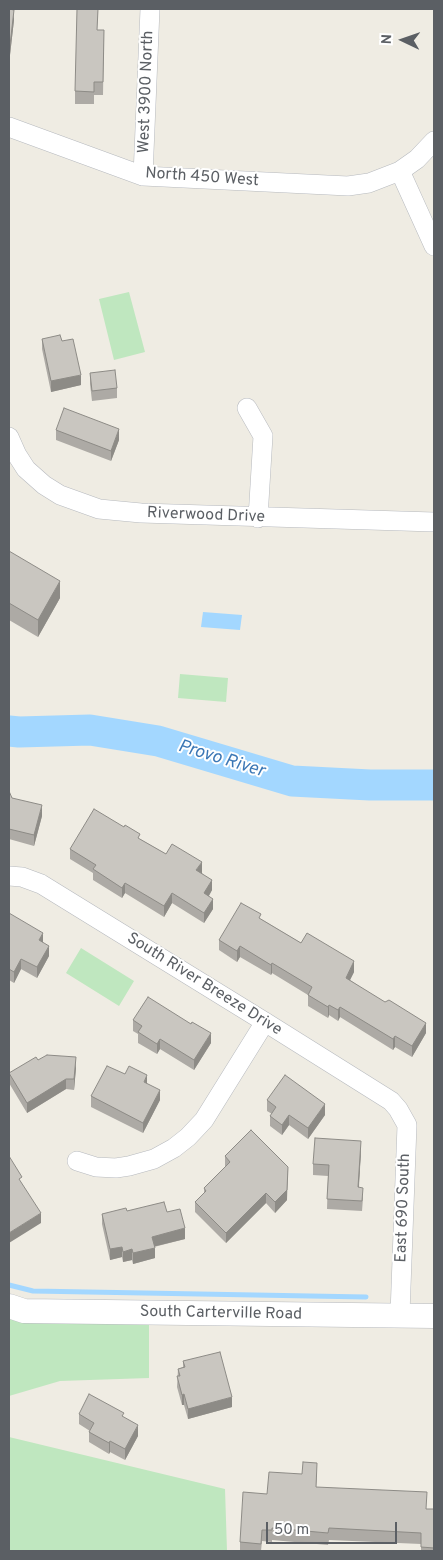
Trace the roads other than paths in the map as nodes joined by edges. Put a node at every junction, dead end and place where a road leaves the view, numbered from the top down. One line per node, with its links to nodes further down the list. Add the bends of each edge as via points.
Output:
1 (150, 9): 5 (street, West 3900 North)
2 (9, 127): 5 (street, North 450 West)
3 (434, 141): 4 (street, North 450 West)
4 (400, 171): 5 (street, North 450 West, via 369,183 348,186); 6 (street)
5 (143, 176)
6 (434, 246)
7 (247, 408): 9 (street, via 263,436)
8 (9, 437): 9 (street, Riverwood Drive, via 26,469 44,485 60,495 99,509 141,514)
9 (258, 518): 10 (street, Riverwood Drive)
10 (434, 522)
11 (9, 876): 12 (street, South River Breeze Drive, via 41,884)
12 (265, 1022): 13 (street, South River Breeze Drive); 14 (street, via 204,1120 174,1148 154,1159 116,1168 96,1167)
13 (394, 1105): 16 (street, East 690 South, via 407,1125)
14 (77, 1161)
15 (9, 1306): 16 (street, South Carterville Road, via 24,1311)
16 (400, 1314): 17 (street, South Carterville Road)
17 (434, 1316)

